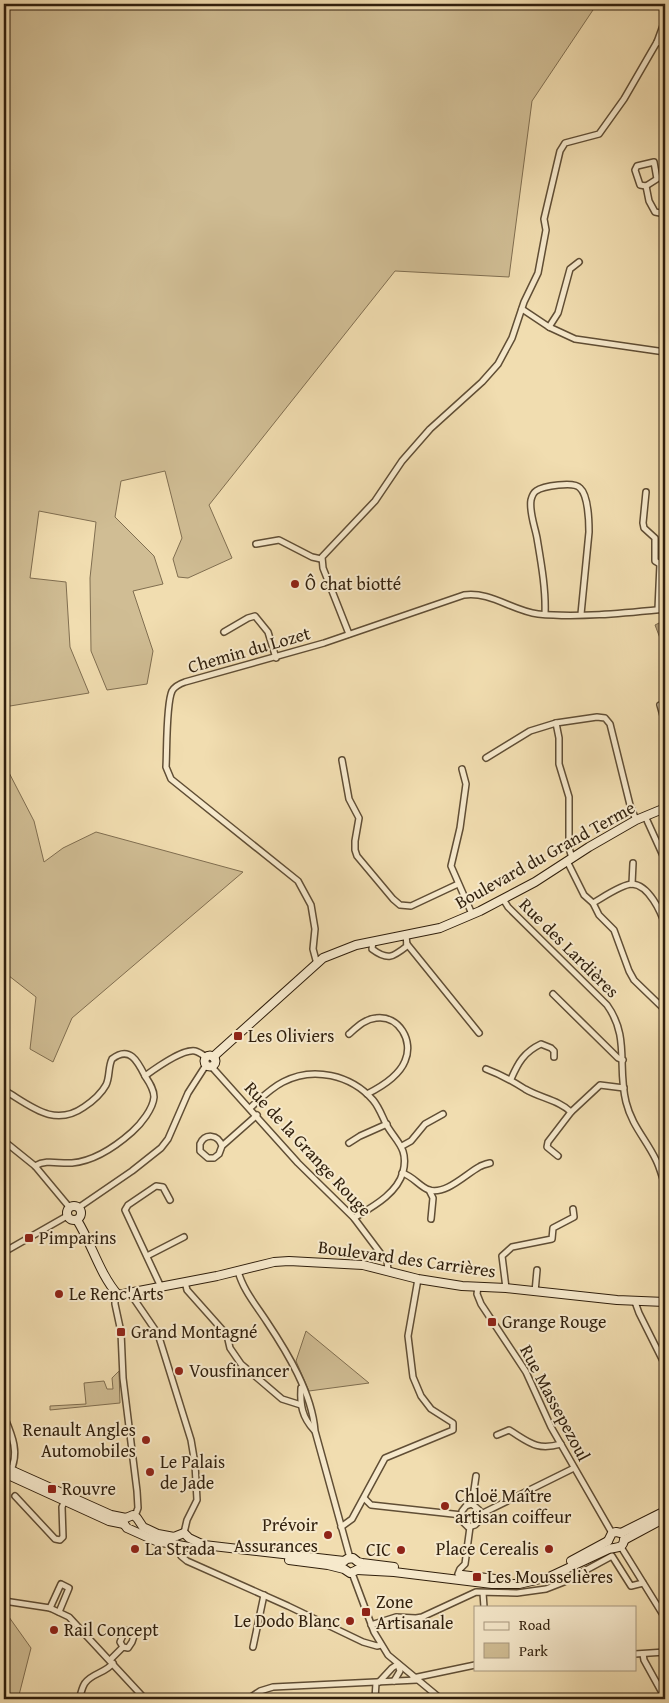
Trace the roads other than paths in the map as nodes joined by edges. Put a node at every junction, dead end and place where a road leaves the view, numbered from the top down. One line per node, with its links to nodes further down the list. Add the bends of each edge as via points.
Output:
1 (665, 20): 2 (street)
2 (657, 42): 3 (street); 7 (street, via 599,134 565,143 560,152 544,219 546,230 538,274)
3 (665, 44)
4 (646, 186): 4 (street, via 657,179 654,162 636,166 640,185); 5 (street, via 655,212)
5 (665, 214)
6 (579, 262): 8 (street, via 570,269 558,313)
7 (522, 309): 8 (street); 14 (street, via 498,364 416,444 375,501)
8 (549, 327): 9 (street, via 575,339)
9 (665, 352)
10 (665, 390): 11 (street)
11 (665, 402)
12 (646, 492): 16 (street, via 643,523 655,538 655,561)
13 (256, 544): 14 (street, via 279,540 312,558)
14 (321, 559): 22 (street)
15 (665, 560): 16 (street)
16 (660, 564): 17 (street)
17 (658, 609): 18 (street, Chemin du Lozet); 20 (street, Chemin du Lozet)
18 (665, 609)
19 (545, 614): 20 (street, Chemin du Lozet); 20 (street, via 530,504 535,491 570,484 582,489 589,522); 22 (street, Chemin du Lozet, via 471,594)
20 (581, 614)
21 (224, 632): 23 (street, via 255,616 268,632)
22 (350, 634): 23 (street, Chemin du Lozet)
23 (276, 658): 44 (street, Chemin du Lozet, via 176,686 170,696 166,767 171,778 298,881 311,905)
24 (660, 706): 26 (street)
25 (556, 723): 27 (street, via 530,731); 32 (street, via 597,717 608,721); 33 (street, via 559,764 569,797)
26 (665, 723)
27 (486, 758)
28 (342, 760): 36 (street, via 349,799 359,818 354,841 357,856 393,899 400,905 411,906)
29 (462, 769): 36 (street, via 466,784 451,866)
30 (665, 808): 31 (street, Boulevard du Grand Terme)
31 (645, 816): 32 (street, Boulevard du Grand Terme); 34 (street)
32 (636, 820): 33 (street, Boulevard du Grand Terme)
33 (570, 859): 38 (street, Boulevard du Grand Terme); 39 (street, via 584,896)
34 (665, 860)
35 (633, 863): 37 (street)
36 (458, 884): 40 (street)
37 (632, 884): 39 (street); 41 (street, via 639,886 656,902)
38 (503, 899): 40 (street, Boulevard du Grand Terme); 50 (street, Rue des Lardières, via 607,1004 618,1024)
39 (593, 903): 46 (street, via 599,915 614,930 634,980)
40 (472, 914): 42 (street, Boulevard du Grand Terme)
41 (665, 925)
42 (407, 940): 43 (street, Boulevard du Grand Terme); 43 (street, via 390,957 374,951); 47 (street)
43 (372, 944): 44 (street, Boulevard du Grand Terme)
44 (317, 964): 51 (street, Boulevard du Grand Terme)
45 (553, 994): 50 (street)
46 (665, 1010)
47 (479, 1033)
48 (349, 1034): 57 (street, via 365,1021 386,1018 400,1028 408,1042 400,1069)
49 (554, 1057): 54 (street, via 551,1048 541,1044 535,1047 519,1060)
50 (623, 1060): 55 (street, Rue des Lardières)
51 (209, 1061): 53 (street, via 194,1051 184,1053); 58 (street, Rue de la Grange Rouge); 75 (street, Boulevard du Grand Terme, via 188,1093 172,1132 161,1148)
52 (486, 1069): 54 (street)
53 (145, 1076): 56 (street, via 134,1057 120,1054 110,1062 107,1084 99,1095 66,1117 51,1116); 69 (street, via 154,1097 133,1132 90,1160 71,1163 48,1161)
54 (511, 1079): 59 (street)
55 (624, 1088): 59 (street, via 600,1085); 71 (street, Rue des Lardières, via 636,1128 656,1159)
56 (4, 1090)
57 (367, 1094): 58 (street, via 336,1076 312,1075 284,1081); 62 (street)
58 (250, 1108): 61 (street, Rue de la Grange Rouge)
59 (572, 1112): 67 (street, via 548,1142 547,1146)
60 (443, 1114): 66 (street, via 425,1124 411,1141)
61 (256, 1116): 65 (street); 78 (street, Rue de la Grange Rouge)
62 (387, 1124): 64 (street); 66 (street)
63 (4, 1141): 69 (street)
64 (349, 1143)
65 (222, 1146): 65 (street, via 216,1137 206,1137 200,1144 200,1151 208,1158 214,1158)
66 (402, 1146): 70 (street)
67 (558, 1156)
68 (490, 1163): 72 (street, via 478,1167 450,1186)
69 (35, 1166): 74 (street)
70 (402, 1173): 72 (street); 78 (street, via 385,1197)
71 (665, 1185)
72 (429, 1190): 79 (street, via 433,1198)
73 (170, 1200): 84 (street, via 163,1187 156,1186 125,1210)
74 (70, 1208): 75 (street); 77 (street)
75 (78, 1208): 80 (street, via 81,1214)
76 (572, 1209): 93 (street, via 574,1217 553,1228 552,1239 512,1247 502,1256)
77 (67, 1216): 80 (street, via 70,1220); 82 (street)
78 (354, 1218): 83 (street, Rue de la Grange Rouge)
79 (431, 1218)
80 (77, 1220): 96 (street, via 105,1279)
81 (184, 1237): 84 (street)
82 (4, 1252)
83 (381, 1254): 85 (street); 88 (street, Rue de la Grange Rouge, via 387,1260)
84 (147, 1256): 92 (street)
85 (379, 1268): 87 (street, Boulevard des Carrières, via 352,1263 288,1260); 88 (street, Boulevard des Carrières)
86 (537, 1270): 95 (street)
87 (238, 1271): 90 (street, Boulevard des Carrières); 100 (street, via 242,1284 283,1346)
88 (388, 1271): 89 (street, Boulevard des Carrières)
89 (418, 1279): 91 (street, Boulevard des Carrières); 111 (street, via 408,1336 413,1377 431,1409 453,1423 452,1430 385,1458)
90 (185, 1282): 92 (street, Boulevard des Carrières); 101 (street, via 187,1290 227,1334 230,1348 241,1364 282,1400)
91 (478, 1286): 93 (street, Boulevard des Carrières); 105 (street, Rue Massepezoul, via 478,1300 530,1378)
92 (161, 1287): 94 (street, Boulevard des Carrières)
93 (506, 1288): 95 (street, Boulevard des Carrières)
94 (132, 1292): 96 (street, Boulevard des Carrières); 122 (street, via 158,1334 191,1440 197,1500 187,1520)
95 (535, 1292): 97 (street, Boulevard des Carrières)
96 (118, 1294): 115 (street, via 115,1304 121,1332 122,1378 137,1491)
97 (635, 1302): 98 (street, Boulevard des Carrières); 99 (street)
98 (665, 1302)
99 (665, 1365)
100 (301, 1385): 101 (street); 103 (street, via 309,1401)
101 (301, 1405): 103 (street)
102 (4, 1416): 107 (street, via 14,1440 14,1460)
103 (315, 1431): 120 (street)
104 (497, 1435): 105 (street, via 510,1430 535,1446)
105 (560, 1444): 106 (street, Rue Massepezoul)
106 (574, 1468): 116 (street); 121 (street, Rue Massepezoul)
107 (7, 1471): 110 (street)
108 (476, 1476): 112 (street)
109 (15, 1496): 110 (street, via 55,1539 60,1540 63,1537 62,1507)
110 (66, 1498): 118 (street)
111 (364, 1498): 114 (street, via 372,1505); 120 (street, via 352,1519)
112 (472, 1504): 114 (street, via 464,1508); 116 (street, via 478,1508)
113 (665, 1511): 121 (street)
114 (462, 1515): 119 (street, via 463,1524)
115 (136, 1516): 118 (street, via 130,1515); 122 (street, via 143,1527)
116 (479, 1516): 119 (street, via 477,1523)
117 (665, 1518): 121 (street)
118 (125, 1521): 122 (street, via 127,1528 156,1541)
119 (470, 1527): 125 (street, via 465,1564)
120 (341, 1528): 123 (street)
121 (617, 1540): 124 (street, via 549,1577 519,1584 492,1584); 125 (street, via 530,1578 500,1580); 126 (street, Rue Massepezoul)
122 (185, 1541): 123 (street); 128 (street, via 182,1556 186,1561)
123 (346, 1562): 124 (street, via 353,1558); 124 (street, via 347,1572)
124 (356, 1568): 125 (street); 134 (street)
125 (458, 1574)
126 (643, 1583): 127 (street, via 632,1586 612,1556 546,1589); 133 (street, Rue Massepezoul)
127 (483, 1593): 130 (street); 134 (street, via 476,1592 422,1617 396,1617)
128 (264, 1595): 135 (street, via 363,1642); 137 (street)
129 (4, 1601): 131 (street)
130 (484, 1606)
131 (50, 1608): 132 (street); 132 (street, via 61,1584 69,1588)
132 (59, 1612): 142 (street, via 69,1617)
133 (665, 1618)
134 (371, 1625): 135 (street)
135 (381, 1645): 141 (street)
136 (123, 1647): 142 (street)
137 (253, 1647)
138 (665, 1652): 140 (street)
139 (636, 1654): 140 (street)
140 (642, 1654): 150 (street)
141 (388, 1655): 143 (street); 145 (street)
142 (111, 1661): 151 (street, via 109,1669 89,1678); 152 (street)
143 (398, 1664): 145 (street); 147 (street); 148 (street, via 400,1671)
144 (474, 1665): 146 (street)
145 (388, 1672): 149 (street)
146 (427, 1675): 147 (street); 147 (street)
147 (417, 1680): 148 (street); 155 (street)
148 (394, 1681): 149 (street)
149 (376, 1683): 153 (street, via 273,1687); 154 (street)
150 (665, 1698)
151 (79, 1699)
152 (145, 1699)
153 (248, 1699)
154 (375, 1699)
155 (441, 1699)

